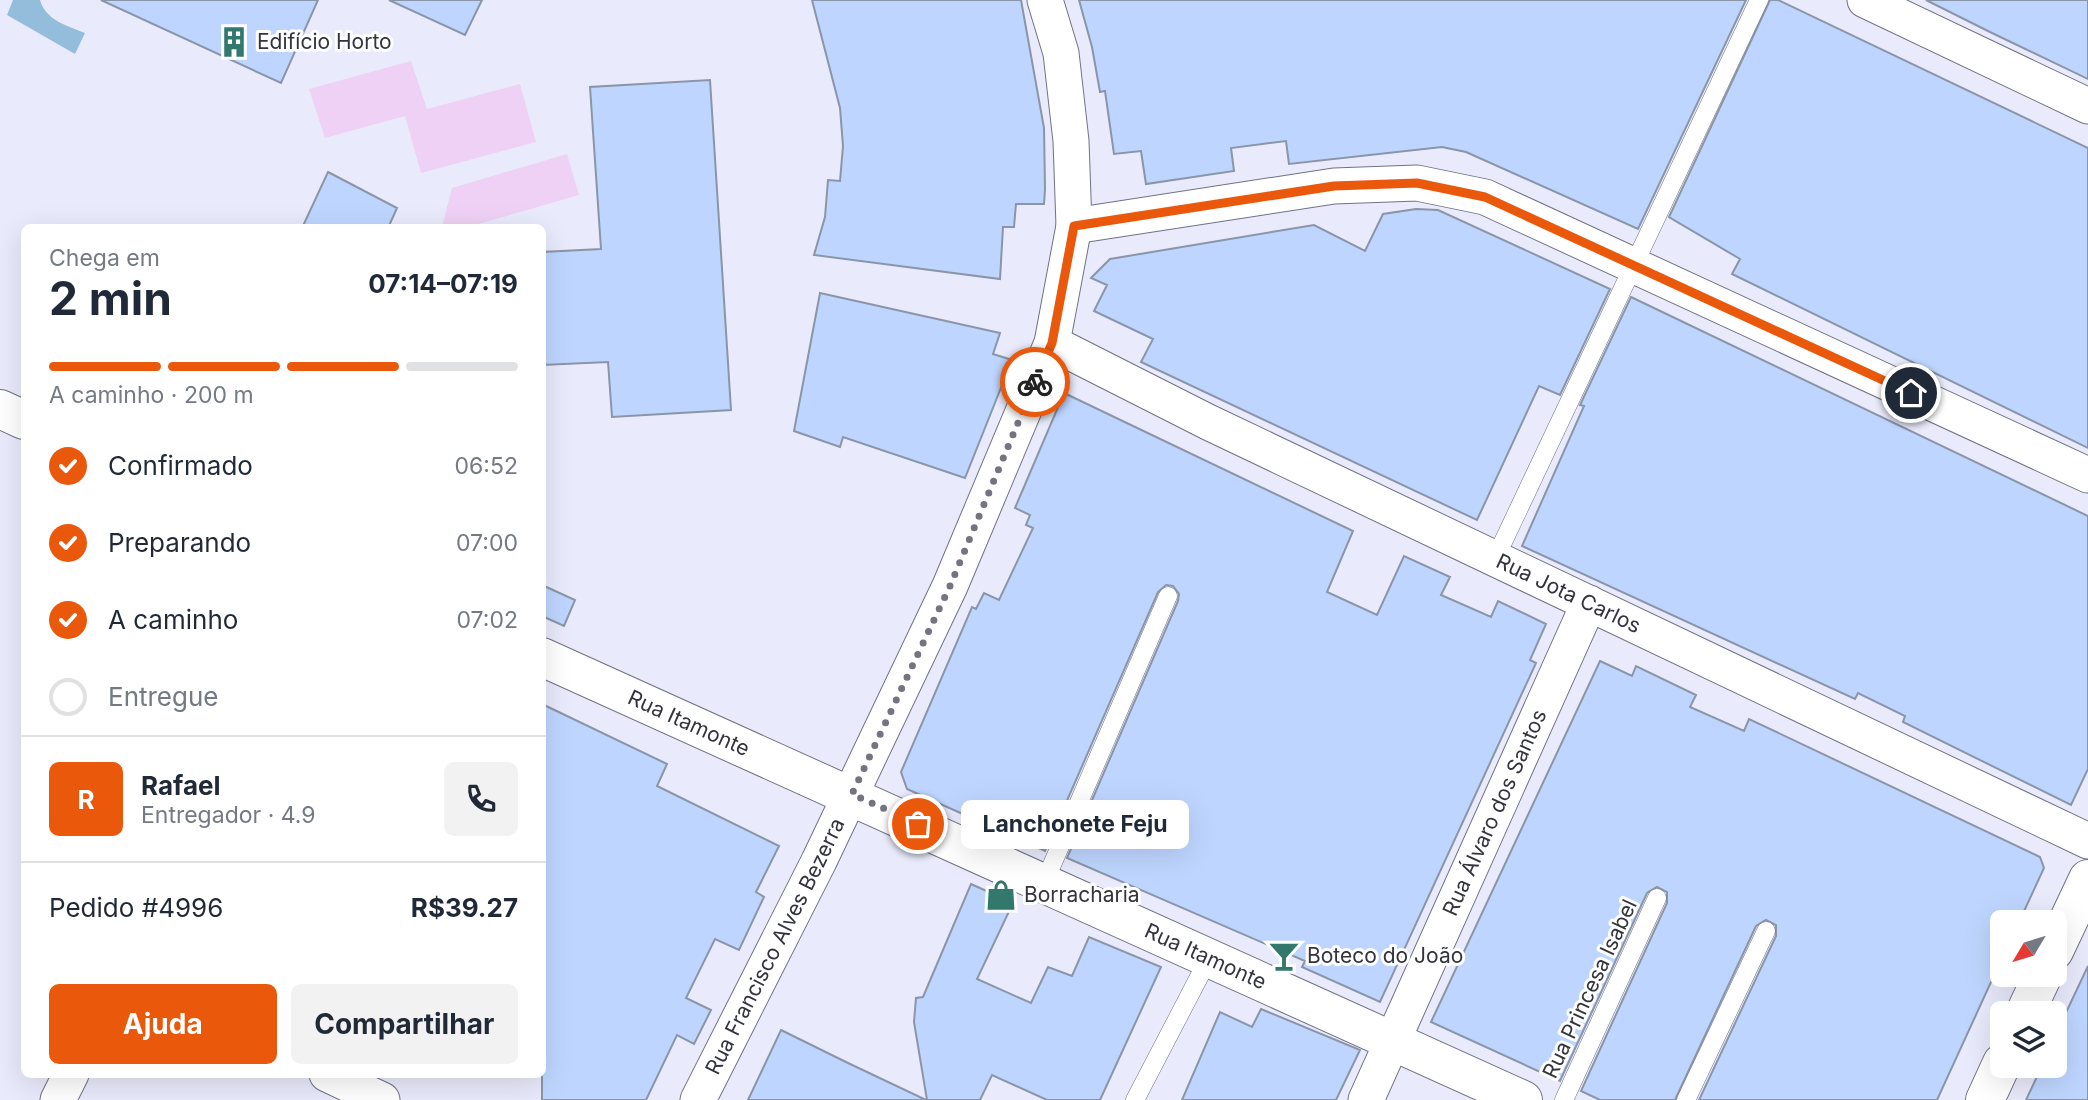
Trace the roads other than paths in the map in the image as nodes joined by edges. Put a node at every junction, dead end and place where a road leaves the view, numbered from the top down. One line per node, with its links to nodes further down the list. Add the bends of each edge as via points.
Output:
1 (1045, 0): 5 (street, Rua Francisco Alves Bezerra, via 1061,53)
2 (1759, 0): 6 (lane)
3 (1865, 0): 4 (street)
4 (2088, 106)
5 (1074, 226): 6 (street, via 1334,186 1417,183 1485,197); 7 (street, Rua Francisco Alves Bezerra)
6 (1633, 264): 8 (street); 9 (lane)
7 (1052, 343): 9 (street, Rua Jota Carlos); 13 (street, Rua Francisco Alves Bezerra, via 950,586)
8 (2088, 475)
9 (1495, 559): 11 (street, Rua Jota Carlos)
10 (1168, 596): 16 (lane)
11 (1589, 603): 14 (street, Rua Jota Carlos); 21 (street, Rua Álvaro dos Santos)
12 (546, 659): 13 (street, Rua Itamonte)
13 (852, 794): 16 (street, Rua Itamonte); 27 (street, Rua Francisco Alves Bezerra)
14 (2088, 841)
15 (2088, 879): 18 (street)
16 (1045, 881): 20 (street, Rua Itamonte)
17 (1657, 898): 31 (lane, Rua Princesa Isabel)
18 (2067, 923)
19 (1766, 931): 32 (lane)
20 (1210, 956): 21 (street, Rua Itamonte); 28 (lane)
21 (1393, 1041): 29 (street, Rua Álvaro dos Santos); 30 (street, Rua Itamonte)
22 (69, 1078): 25 (street)
23 (335, 1078): 26 (street)
24 (1995, 1078): 33 (street)
25 (58, 1100)
26 (382, 1100)
27 (698, 1100)
28 (1135, 1100)
29 (1366, 1100)
30 (1523, 1100)
31 (1564, 1100)
32 (1686, 1100)
33 (1985, 1100)

